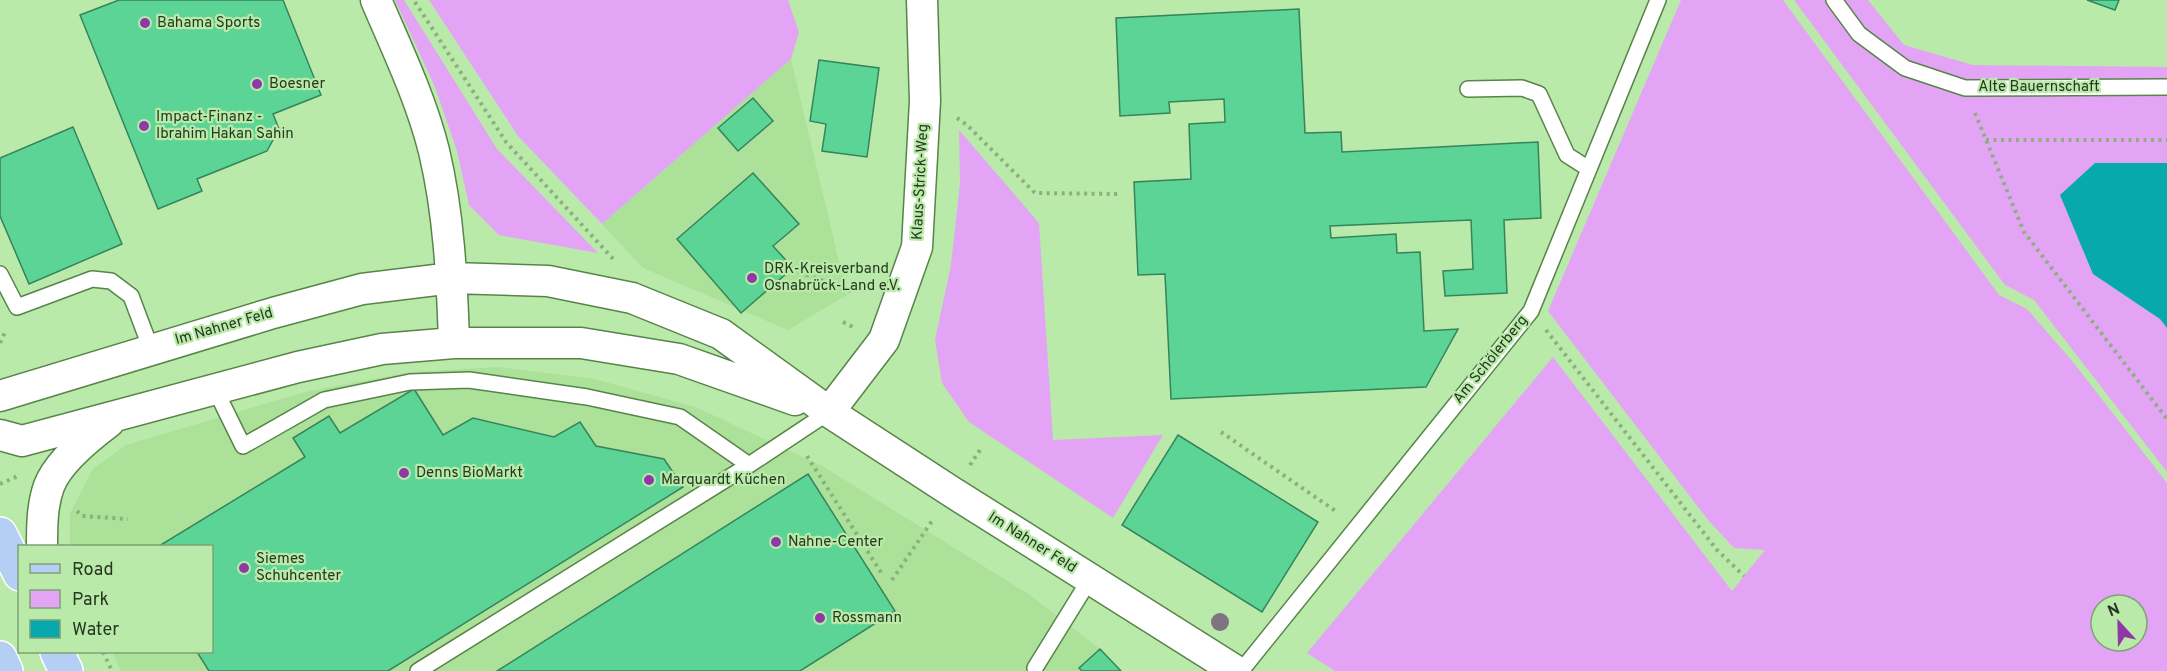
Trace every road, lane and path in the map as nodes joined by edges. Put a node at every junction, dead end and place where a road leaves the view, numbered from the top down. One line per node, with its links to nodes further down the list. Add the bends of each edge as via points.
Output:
1 (376, 0): 15 (street, via 434,150)
2 (414, 0): 12 (path, via 506,142)
3 (922, 0): 8 (street, Klaus-Strick-Weg)
4 (1658, 0): 10 (lane, Am Schölerberg)
5 (1834, 0): 6 (lane, Alte Bauernschaft, via 1859,34 1905,68 1965,88)
6 (2167, 87)
7 (1468, 89): 10 (lane, via 1522,88 1539,94 1567,155)
8 (925, 101): 11 (path, via 967,125 1035,193); 22 (street, Klaus-Strick-Weg, via 918,248 884,340)
9 (2167, 140): 24 (path, via 1986,140 2025,232)
10 (1590, 169): 17 (lane, Am Schölerberg)
11 (1118, 194)
12 (620, 266)
13 (800, 272): 16 (path)
14 (0, 274): 19 (lane, via 17,308 92,279 111,280 131,296)
15 (452, 278): 18 (street); 19 (street, Im Nahner Feld, via 362,289); 22 (street, Im Nahner Feld, via 548,281 632,298 721,334)
16 (855, 292)
17 (1531, 311): 31 (lane, Am Schölerberg); 36 (path, via 1717,550)
18 (454, 343): 20 (street, Im Nahner Feld, via 382,349); 22 (street, Im Nahner Feld, via 581,343 679,359)
19 (151, 349): 21 (street, Im Nahner Feld)
20 (215, 389): 23 (street, Im Nahner Feld); 28 (lane, via 243,446 324,400 410,382 469,380 587,397 680,417)
21 (0, 396)
22 (829, 412): 28 (lane); 37 (street, Im Nahner Feld)
23 (116, 417): 26 (street, Im Nahner Feld, via 22,441); 33 (street, via 68,458 49,485)
24 (2167, 419)
25 (1221, 432): 31 (path)
26 (0, 435)
27 (806, 455): 35 (path)
28 (749, 465): 45 (lane)
29 (74, 508): 30 (path, via 82,516)
30 (128, 519)
31 (1358, 526): 47 (lane, Am Schölerberg)
32 (0, 534): 34 (main road)
33 (42, 545)
34 (18, 570)
35 (882, 574)
36 (1744, 576)
37 (1090, 579): 41 (lane); 46 (street, Im Nahner Feld)
38 (58, 653): 43 (main road)
39 (104, 653): 44 (path)
40 (0, 658): 42 (main road)
41 (1035, 668)
42 (6, 671)
43 (66, 671)
44 (112, 671)
45 (418, 671)
46 (1236, 671)
47 (1241, 671)

